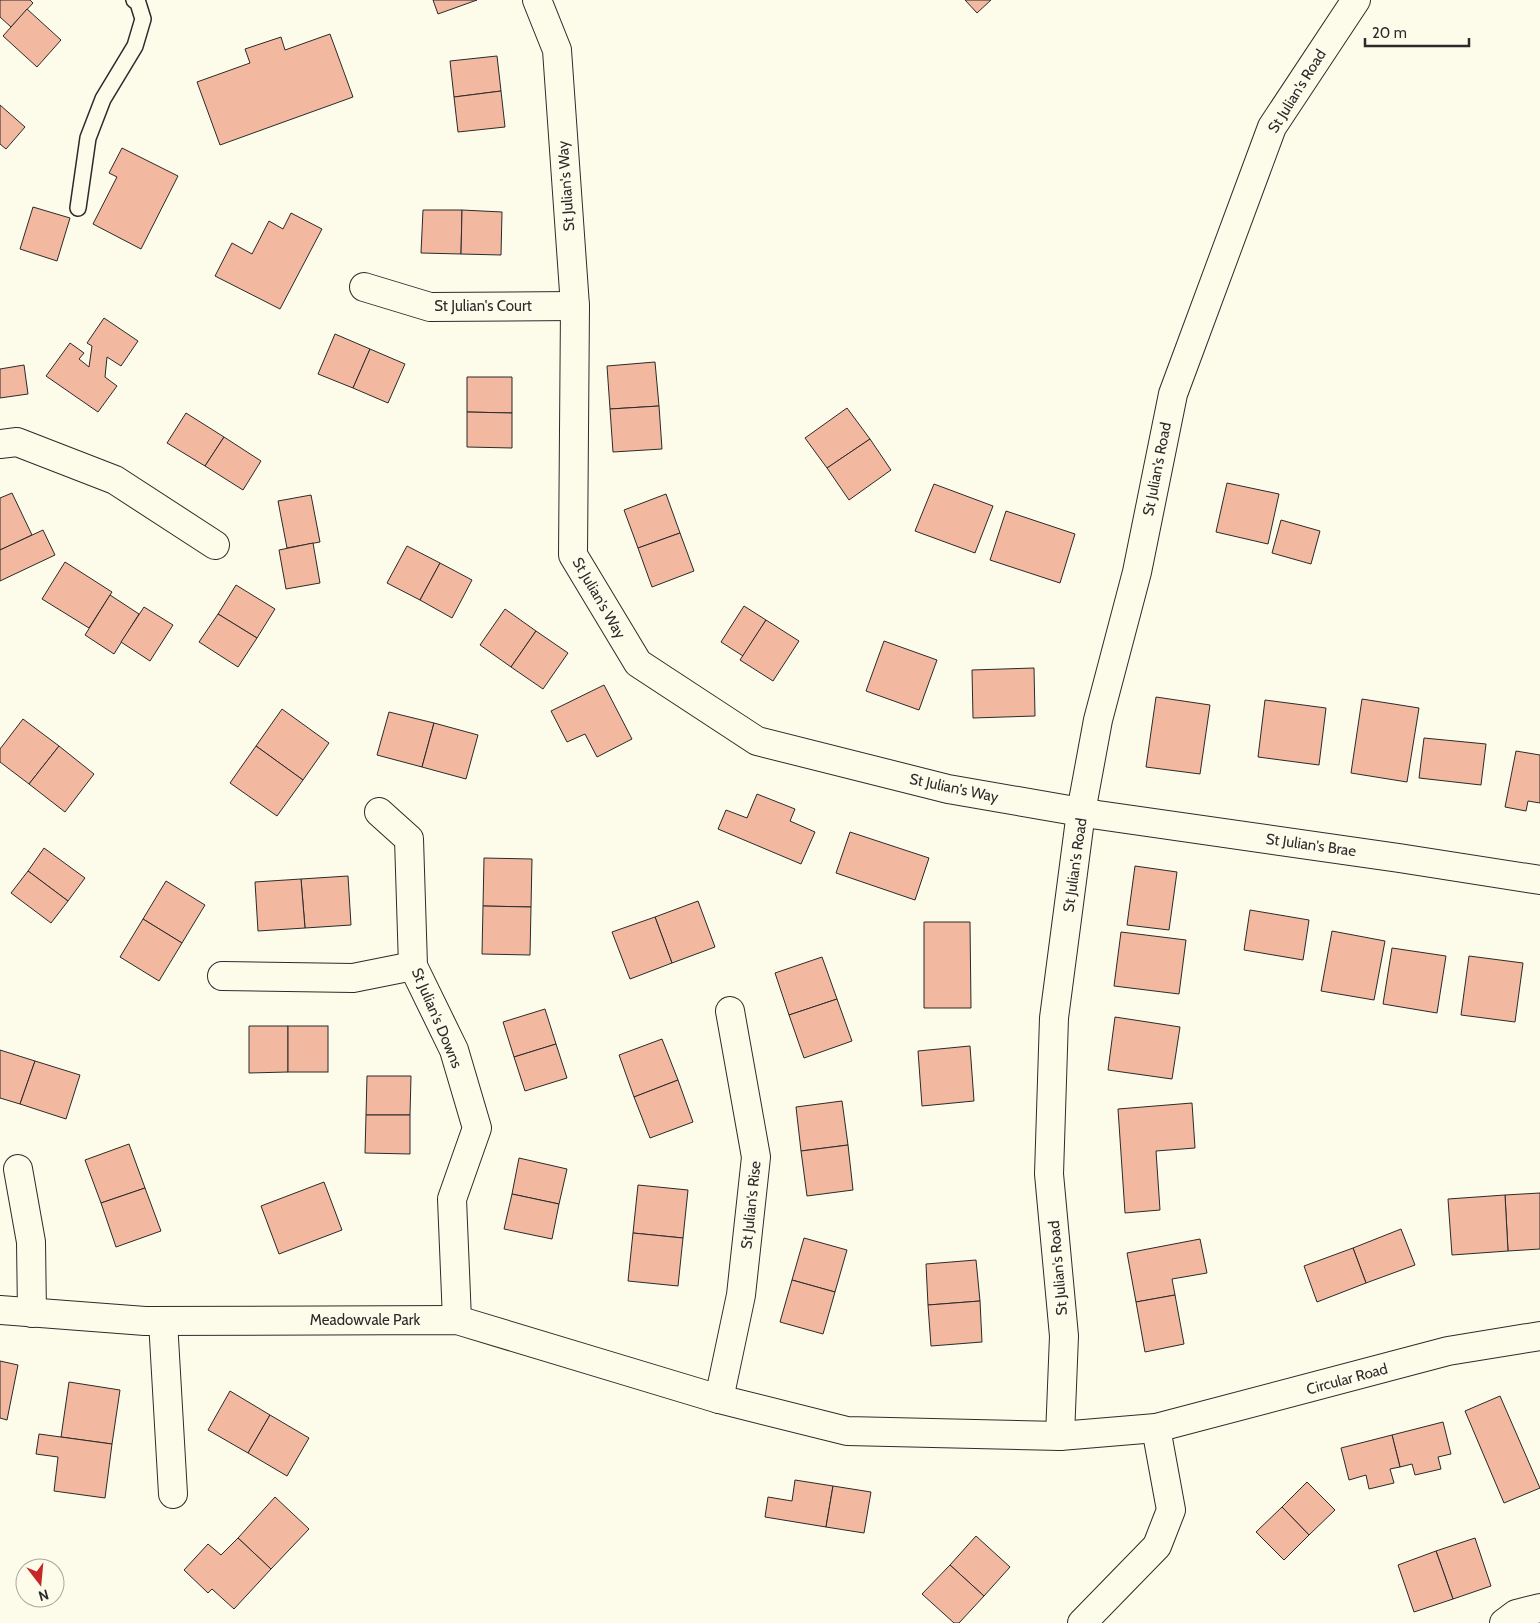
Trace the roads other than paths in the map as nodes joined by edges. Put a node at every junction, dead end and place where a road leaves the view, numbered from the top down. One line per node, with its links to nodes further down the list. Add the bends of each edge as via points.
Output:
1 (134, 0): 4 (lane, via 143,19 135,46 103,99 88,138)
2 (537, 0): 6 (street, St Julian's Way, via 556,50)
3 (1356, 0): 10 (street, St Julian's Road, via 1272,126 1173,394 1137,572 1098,720)
4 (78, 208)
5 (364, 287): 6 (street, St Julian's Court, via 430,307)
6 (574, 306): 10 (street, St Julian's Way, via 573,555 638,663 757,741 948,789)
7 (0, 444): 8 (street, via 17,442 115,480)
8 (215, 546)
9 (379, 812): 12 (street, St Julian's Downs, via 409,839)
10 (1082, 812): 11 (street, St Julian's Brae); 23 (street, St Julian's Road, via 1054,1018 1049,1174 1064,1336)
11 (1540, 880)
12 (413, 966): 13 (street, via 353,978); 18 (street, St Julian's Downs, via 454,1050 477,1128 452,1199)
13 (222, 976)
14 (730, 1011): 21 (street, St Julian's Rise, via 756,1157 741,1295)
15 (18, 1169): 17 (street, via 31,1242)
16 (0, 1310): 17 (street, Meadowvale Park)
17 (32, 1313): 19 (street, Meadowvale Park)
18 (457, 1320): 19 (street, Meadowvale Park); 21 (street, Meadowvale Park)
19 (163, 1321): 24 (street)
20 (1540, 1337): 22 (street, Circular Road, via 1448,1351)
21 (719, 1399): 23 (street, via 847,1431)
22 (1156, 1428): 23 (street, Circular Road); 26 (street, via 1171,1510 1157,1546)
23 (1060, 1436)
24 (173, 1494)
25 (1540, 1608): 27 (street, via 1516,1614)
26 (1082, 1623)
27 (1504, 1623)

